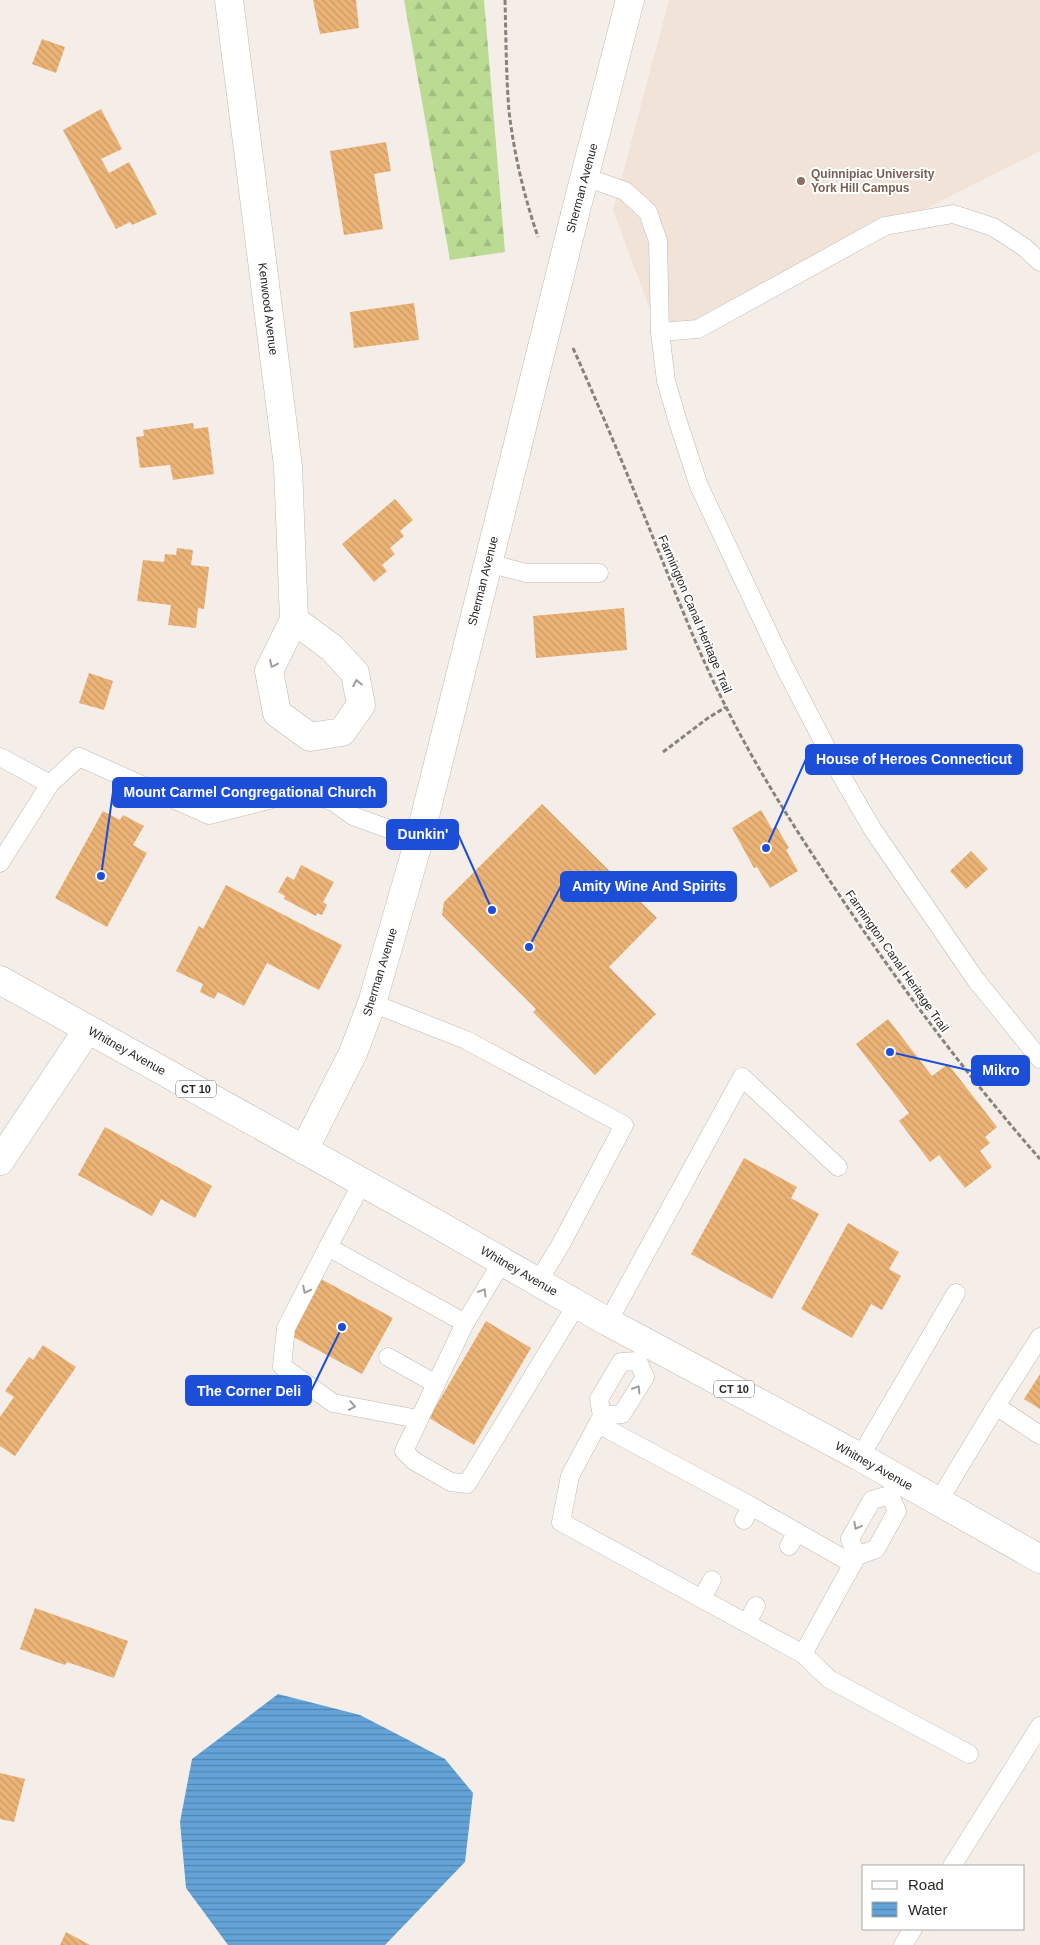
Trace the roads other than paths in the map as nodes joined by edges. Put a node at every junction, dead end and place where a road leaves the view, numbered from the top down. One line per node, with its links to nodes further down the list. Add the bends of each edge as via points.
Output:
1 (229, 0): 8 (main road, Kenwood Avenue, via 288,466)
2 (630, 0): 3 (main road, Sherman Avenue)
3 (585, 177): 5 (lane, via 625,191 648,212 658,241); 6 (main road, Sherman Avenue, bridge)
4 (1040, 262): 5 (lane, via 993,227 953,214 885,226 698,329)
5 (660, 332): 16 (lane, via 666,381 699,486 785,668 873,830 976,980)
6 (488, 563): 7 (lane, via 526,573); 11 (main road, Sherman Avenue)
7 (599, 573)
8 (294, 620)
9 (0, 756): 10 (lane)
10 (50, 784): 11 (lane, via 79,757 209,815 292,794 314,795 353,816); 12 (lane)
11 (419, 840): 14 (main road, Sherman Avenue)
12 (0, 863)
13 (0, 980): 15 (main road, Whitney Avenue / CT 10)
14 (372, 1003): 17 (main road, Sherman Avenue, via 353,1053); 23 (lane, via 466,1040 624,1125)
15 (88, 1029): 17 (main road, Whitney Avenue / CT 10); 18 (main road)
16 (1040, 1059)
17 (304, 1150): 20 (main road, Whitney Avenue / CT 10)
18 (0, 1161)
19 (838, 1166): 27 (lane, via 742,1077)
20 (362, 1183): 21 (lane); 22 (main road, Whitney Avenue / CT 10)
21 (328, 1247): 26 (lane); 33 (lane, one-way to 33, via 286,1328 282,1366 332,1402)
22 (502, 1262): 23 (main road, Whitney Avenue / CT 10); 26 (lane, one-way to 22)
23 (538, 1282): 25 (main road, Whitney Avenue / CT 10)
24 (956, 1293): 36 (lane)
25 (577, 1304): 27 (main road, Whitney Avenue / CT 10); 33 (lane, via 467,1484 451,1482 414,1461 404,1450)
26 (465, 1322): 31 (lane)
27 (608, 1322): 29 (main road, Whitney Avenue / CT 10)
28 (1040, 1337): 32 (lane)
29 (642, 1352): 34 (lane, via 621,1362 599,1399); 34 (lane, one-way to 29, via 622,1414 645,1377); 36 (main road, Whitney Avenue / CT 10)
30 (388, 1357): 31 (lane)
31 (436, 1384): 33 (lane)
32 (996, 1406): 35 (lane); 38 (lane)
33 (418, 1419)
34 (600, 1420): 40 (lane, via 793,1539); 42 (lane, via 570,1476 561,1522)
35 (1040, 1435)
36 (860, 1457): 37 (main road, Whitney Avenue / CT 10)
37 (894, 1487): 38 (main road, Whitney Avenue / CT 10); 40 (lane, via 897,1511 876,1549); 40 (lane, one-way to 40, via 872,1500 850,1539)
38 (938, 1502): 39 (main road, Whitney Avenue / CT 10)
39 (1040, 1559)
40 (855, 1560): 45 (lane)
41 (712, 1580): 42 (lane)
42 (702, 1598): 44 (lane)
43 (756, 1606): 44 (lane)
44 (747, 1623): 45 (lane)
45 (803, 1654): 47 (lane, via 828,1679)
46 (1040, 1726): 48 (lane)
47 (969, 1754)
48 (953, 1865)
49 (912, 1930): 50 (lane)
50 (903, 1945)

